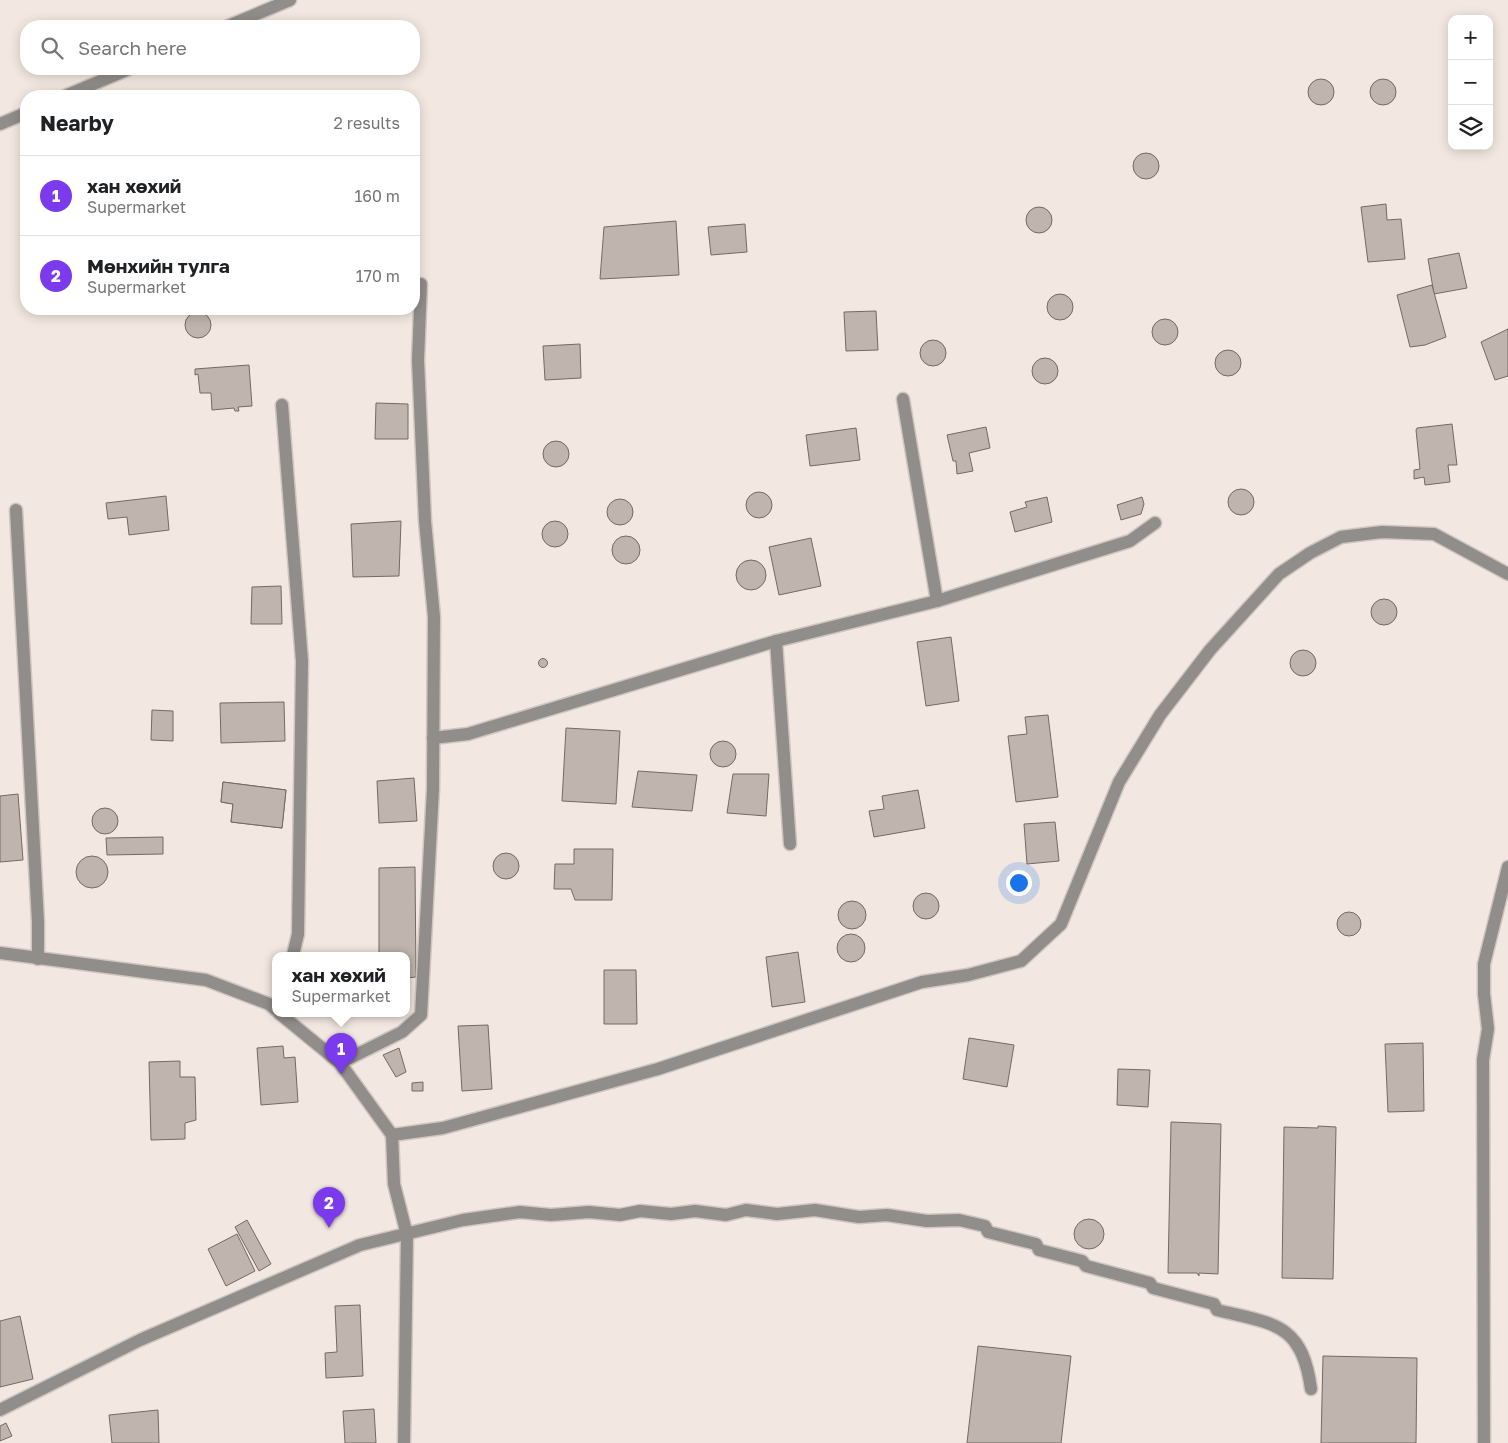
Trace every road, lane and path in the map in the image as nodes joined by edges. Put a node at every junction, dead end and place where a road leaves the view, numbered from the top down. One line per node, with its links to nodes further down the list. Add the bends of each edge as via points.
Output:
1 (290, 0): 2 (street)
2 (242, 20)
3 (116, 75): 4 (street)
4 (79, 90)
5 (20, 116): 6 (street)
6 (0, 124)
7 (421, 284): 8 (street)
8 (420, 309)
9 (420, 315): 17 (street, via 418,360 425,521 434,617)
10 (903, 399): 15 (street)
11 (282, 405): 20 (street, via 302,661 298,934)
12 (16, 510): 22 (street)
13 (1155, 523): 15 (street, via 1130,541)
14 (1508, 574): 26 (street, via 1434,534 1382,532 1341,537 1279,574 1210,650 1160,715 1119,782 1061,924 1021,961 968,975 922,982 658,1069 443,1128)
15 (938, 601): 16 (street)
16 (776, 641): 17 (street, via 468,734); 18 (street)
17 (433, 738): 25 (street, via 421,1015 402,1032)
18 (790, 844)
19 (1508, 867): 31 (street, via 1484,964 1488,1029 1483,1060)
20 (293, 952)
21 (0, 954): 22 (street)
22 (38, 959): 23 (street, via 206,980)
23 (272, 1007)
24 (284, 1017): 25 (street)
25 (340, 1063): 26 (street)
26 (392, 1135): 27 (street, via 394,1184)
27 (407, 1235): 28 (street, via 463,1220 520,1212 620,1215 640,1211 671,1214 695,1211 726,1215 746,1210 777,1214 815,1210 859,1217 887,1215 927,1221 959,1220 985,1226 988,1232 1036,1244 1039,1250 1082,1261 1086,1266 1214,1304 1217,1310 1277,1325 1289,1333 1308,1366); 29 (street, via 360,1245 140,1340); 30 (street)
28 (1311, 1389)
29 (0, 1410)
30 (404, 1443)
31 (1484, 1443)

